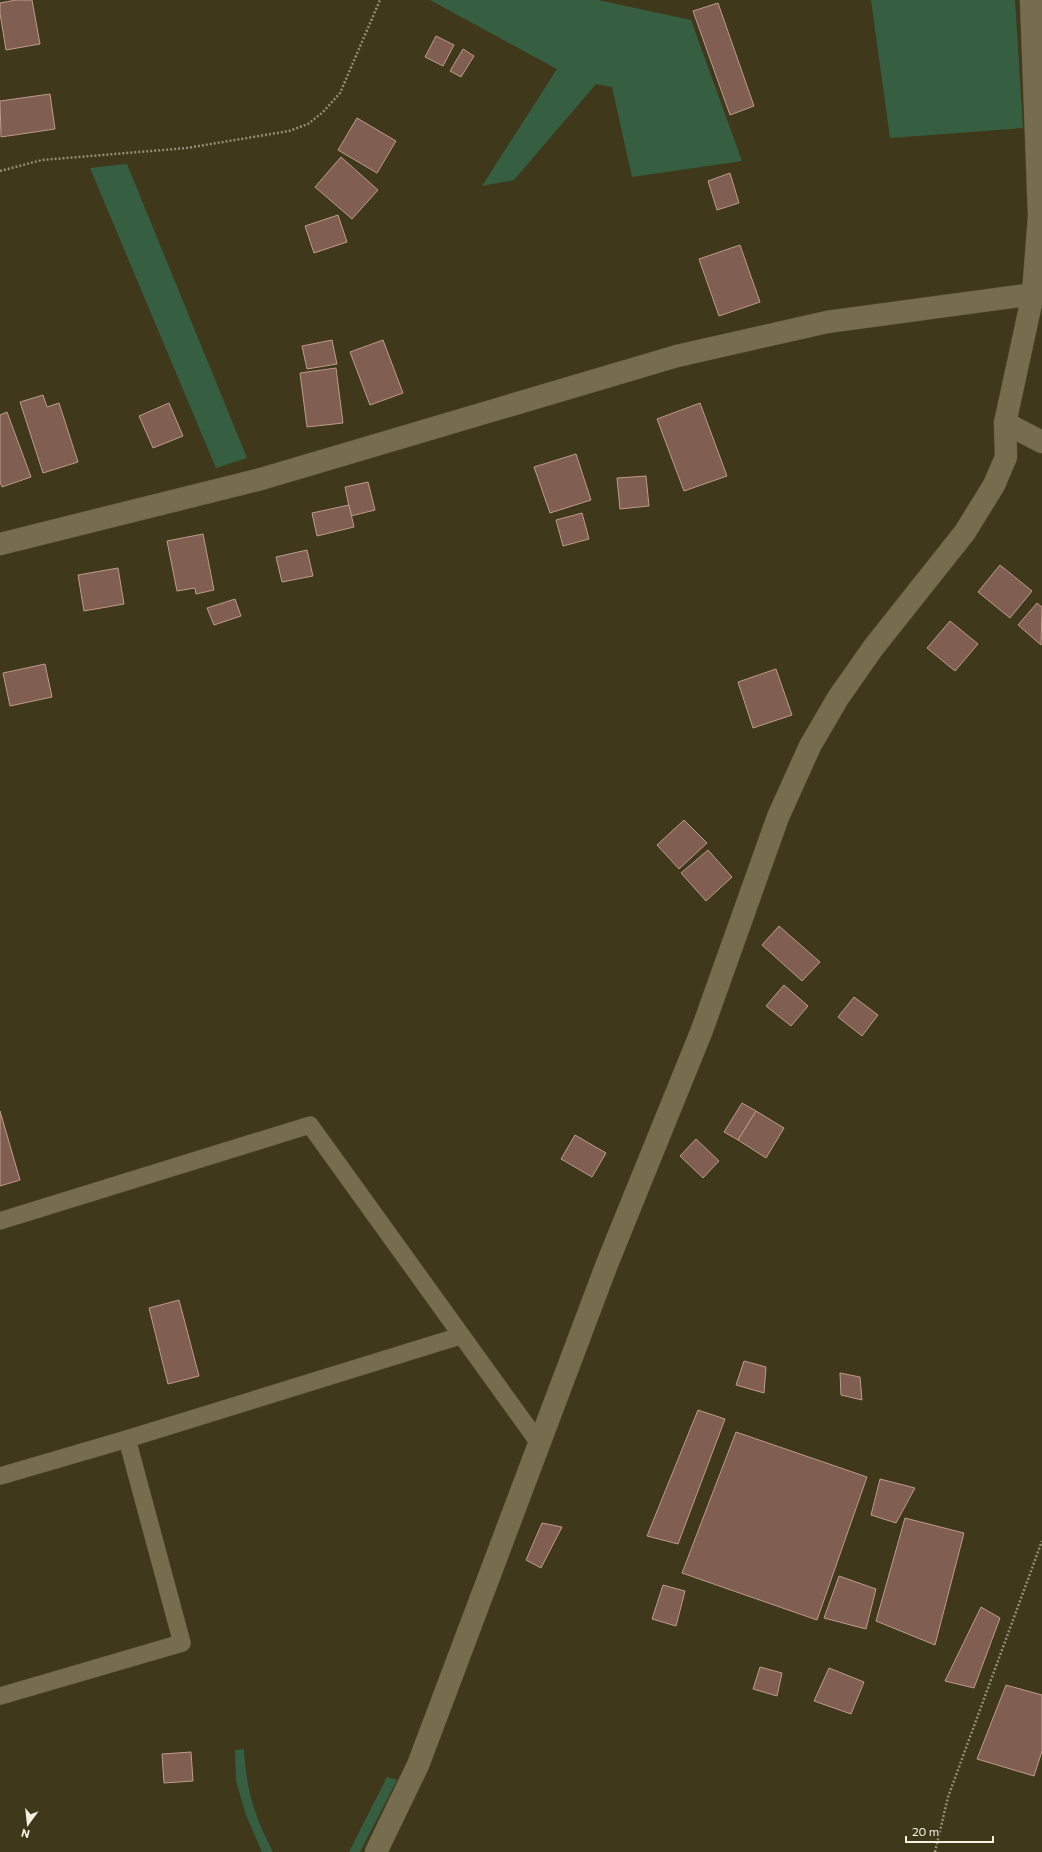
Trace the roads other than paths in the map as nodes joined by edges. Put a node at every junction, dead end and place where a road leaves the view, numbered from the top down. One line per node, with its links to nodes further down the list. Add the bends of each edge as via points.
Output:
1 (1031, 0): 2 (street, via 1039,216)
2 (1033, 294): 3 (street); 5 (street, via 827,322 677,356 261,479)
3 (1005, 423): 4 (street); 9 (street, via 1006,457 994,485 965,532 873,648 838,698 810,746 778,817 702,1030 607,1264)
4 (1042, 442)
5 (0, 544)
6 (0, 1221): 7 (lane, via 310,1125)
7 (460, 1336): 8 (lane); 9 (lane)
8 (127, 1439): 10 (lane); 11 (lane, via 182,1643)
9 (539, 1443): 12 (street, via 418,1765)
10 (0, 1476)
11 (0, 1696)
12 (376, 1852)

